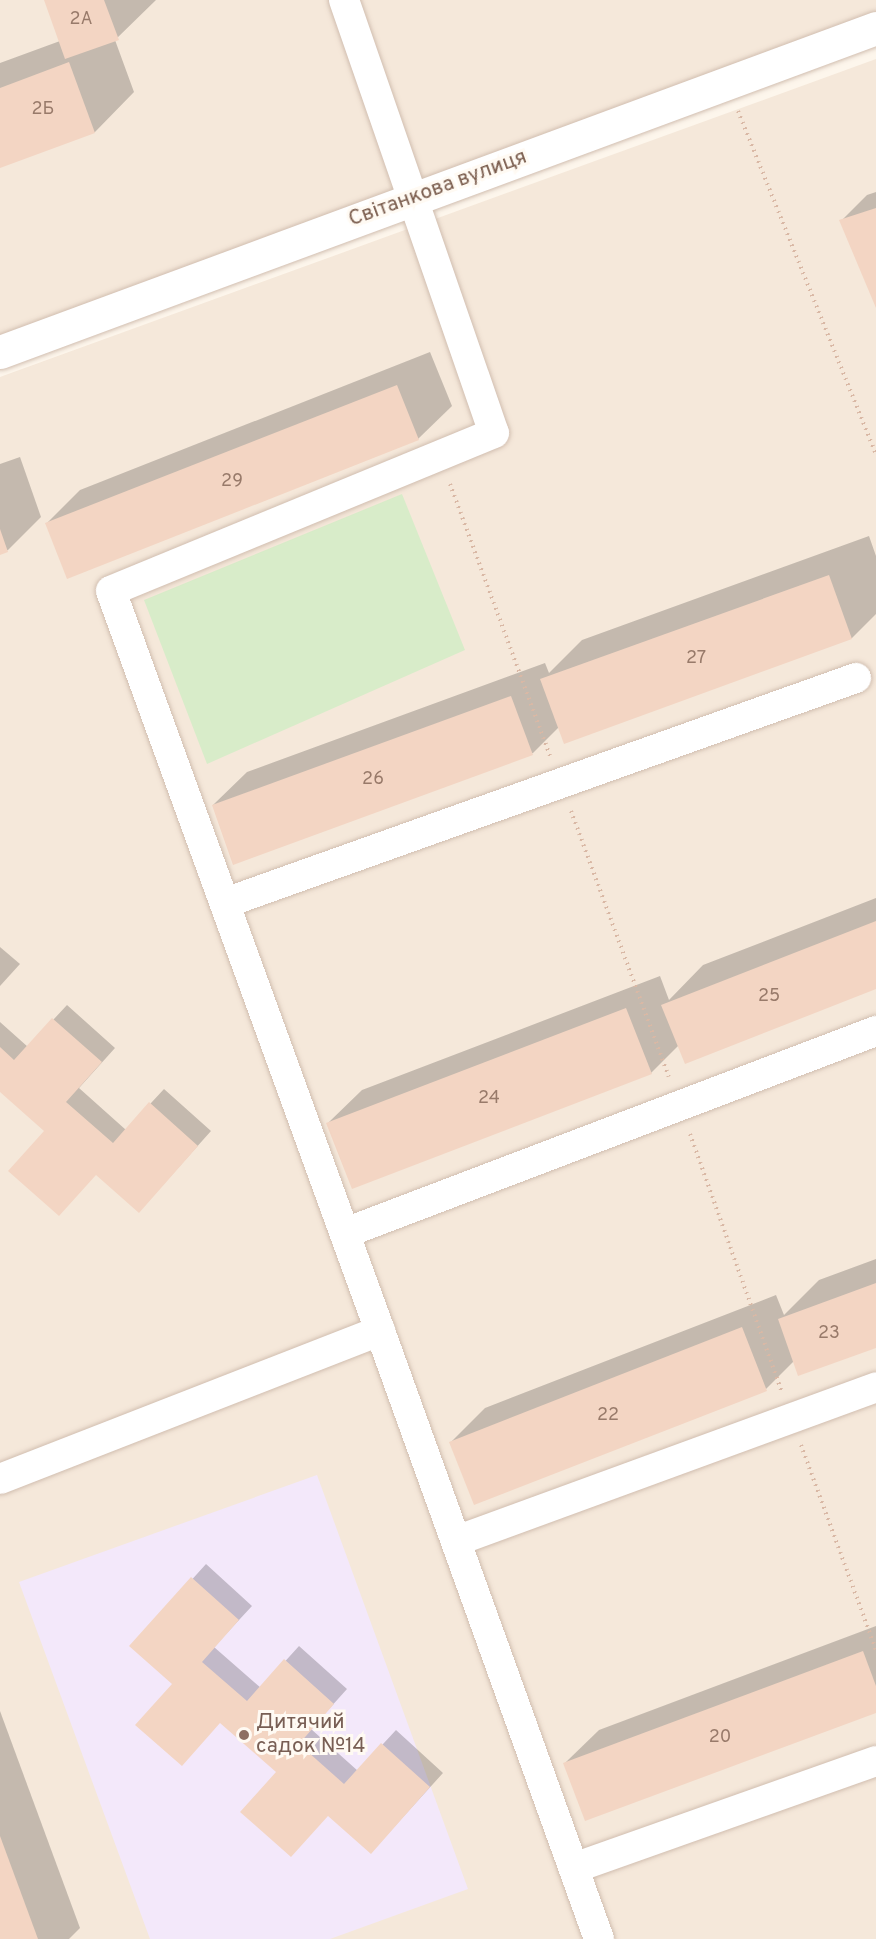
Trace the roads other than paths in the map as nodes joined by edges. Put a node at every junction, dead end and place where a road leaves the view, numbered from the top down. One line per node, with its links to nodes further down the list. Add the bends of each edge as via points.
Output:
1 (344, 0): 3 (street)
2 (876, 28): 3 (street, Світанкова вулиця)
3 (413, 198): 4 (street, Світанкова вулиця); 6 (street, via 494,433 111,591)
4 (0, 352)
5 (856, 678): 6 (street)
6 (225, 903): 8 (street)
7 (876, 1031): 8 (street)
8 (345, 1233): 9 (street)
9 (380, 1331): 11 (street); 12 (street)
10 (876, 1387): 12 (street)
11 (0, 1479)
12 (456, 1541): 14 (street)
13 (876, 1761): 14 (street)
14 (574, 1868): 15 (street)
15 (599, 1939)

